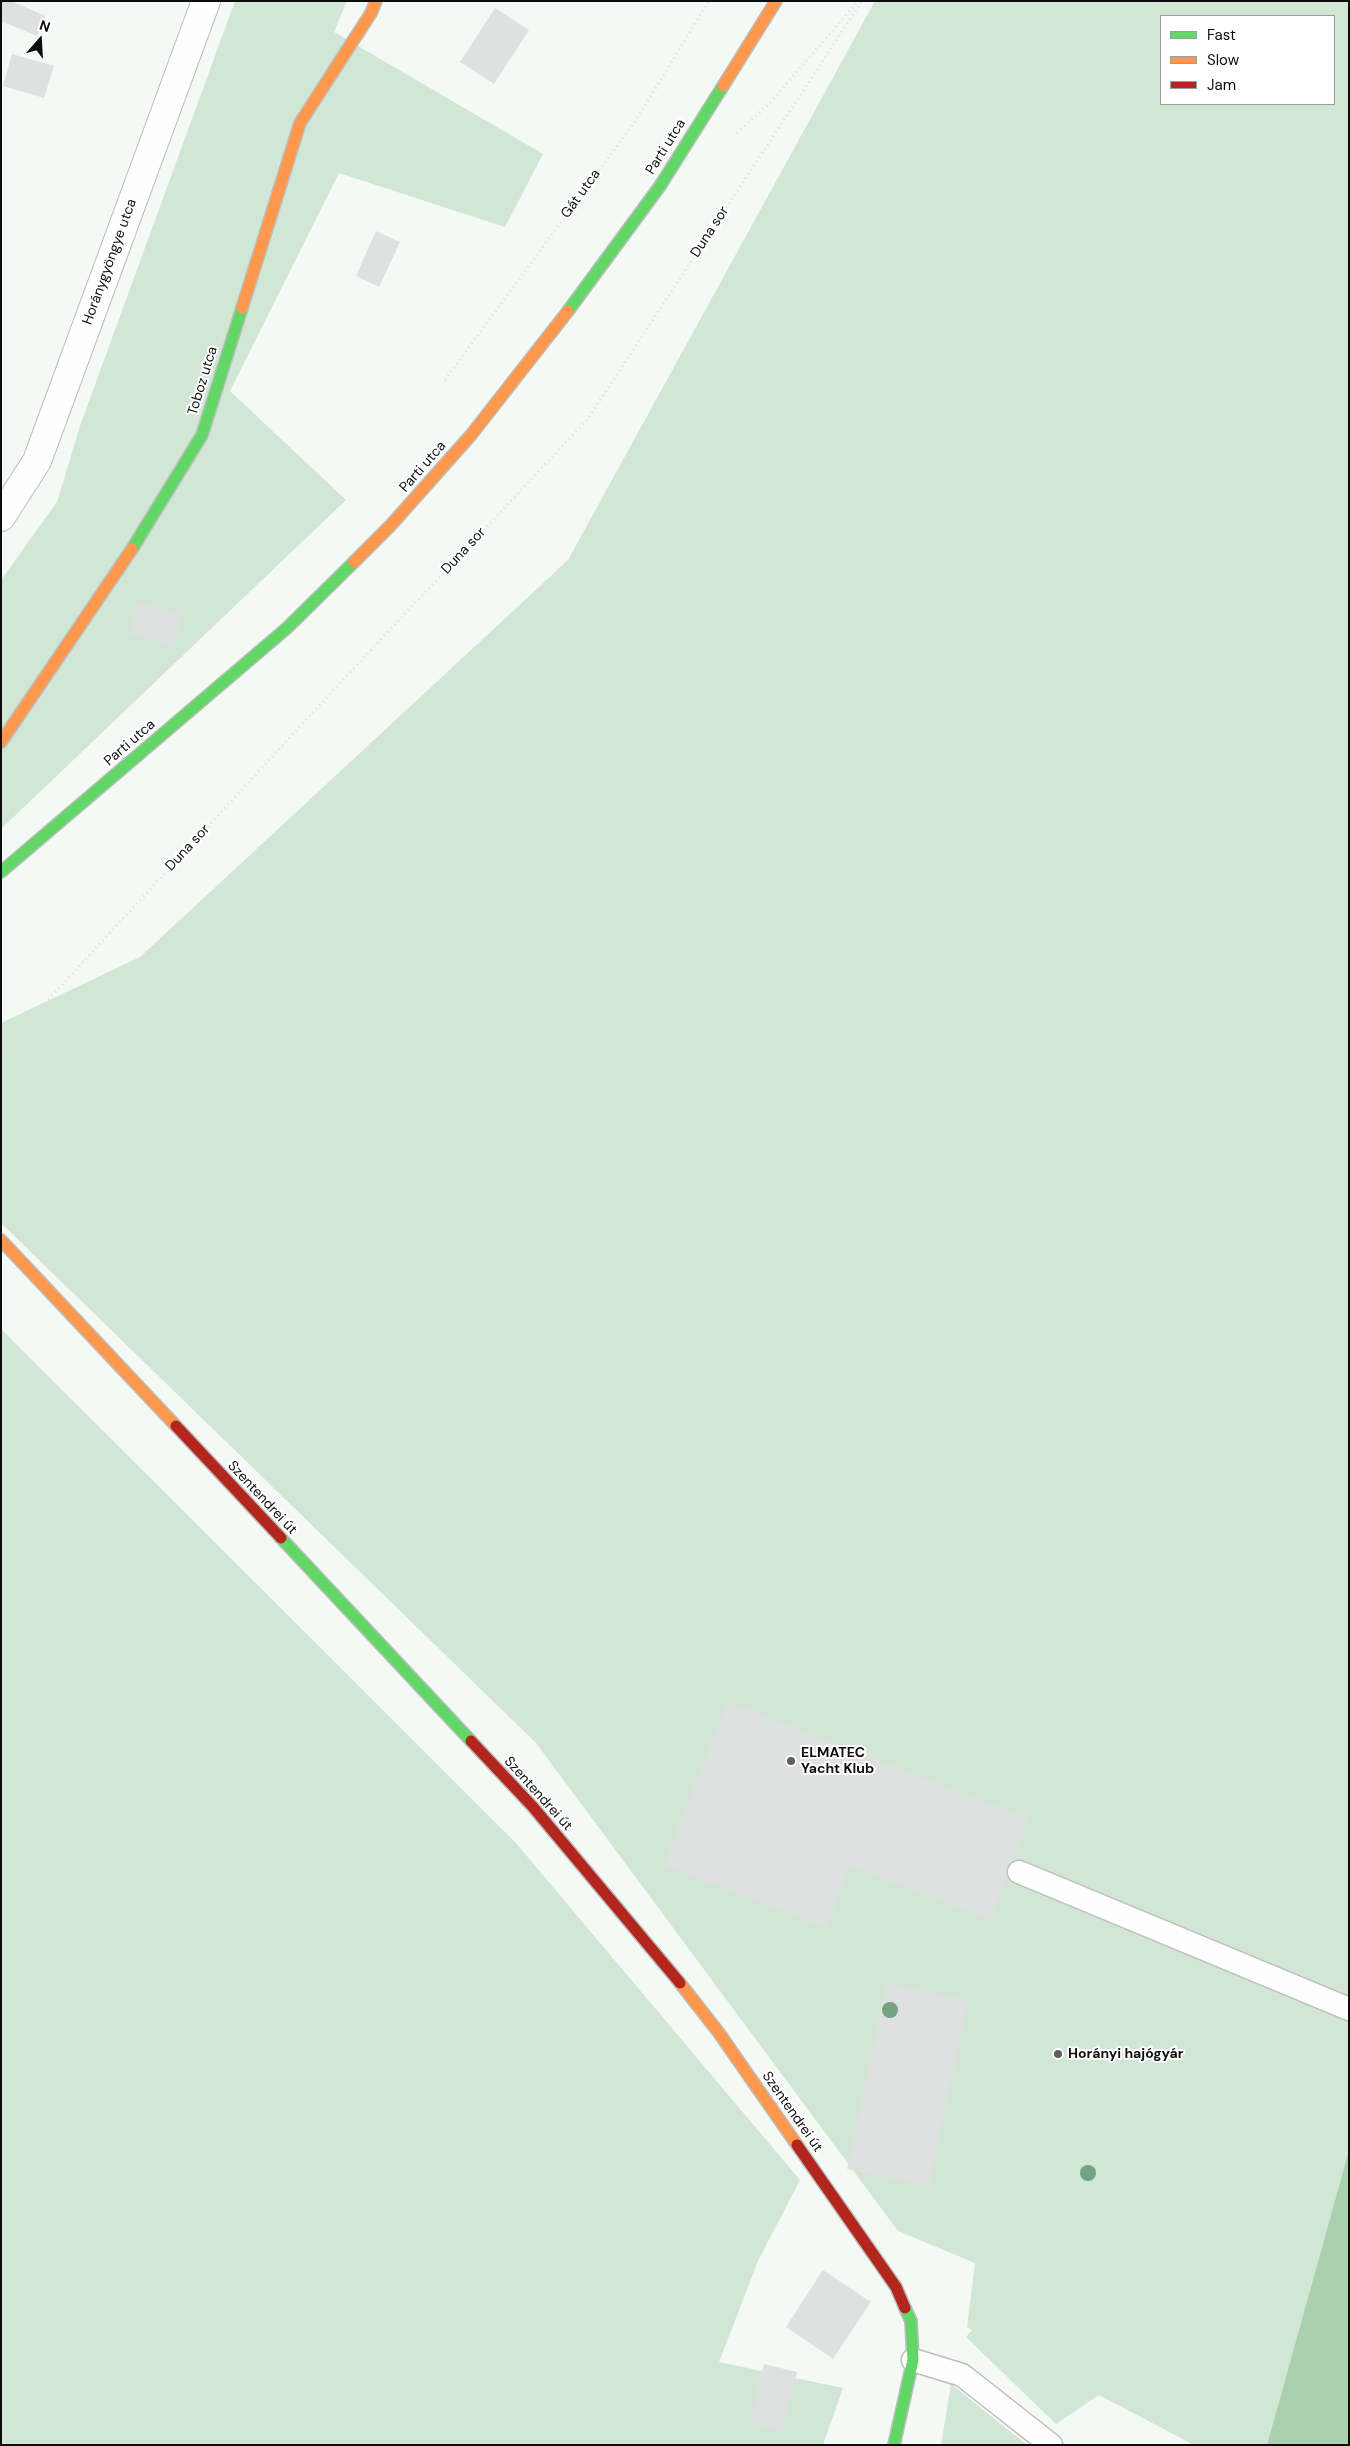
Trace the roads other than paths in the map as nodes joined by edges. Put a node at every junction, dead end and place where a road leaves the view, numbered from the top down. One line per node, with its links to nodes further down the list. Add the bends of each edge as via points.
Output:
1 (206, 1): 4 (street, Horánygyöngye utca, via 37,461)
2 (376, 1): 5 (street, Toboz utca, via 300,123 202,435 146,529)
3 (776, 1): 6 (street, Parti utca, via 660,186 560,322 471,435 398,518 287,628)
4 (1, 517)
5 (1, 742)
6 (1, 872)
7 (1, 1240): 10 (street, Szentendrei út, via 532,1807 658,1956 719,2033 896,2287 911,2321)
8 (1018, 1872): 9 (lane)
9 (1349, 2009)
10 (913, 2360): 11 (street, Szentendrei út); 12 (lane, via 962,2375)
11 (894, 2445)
12 (1050, 2445)

